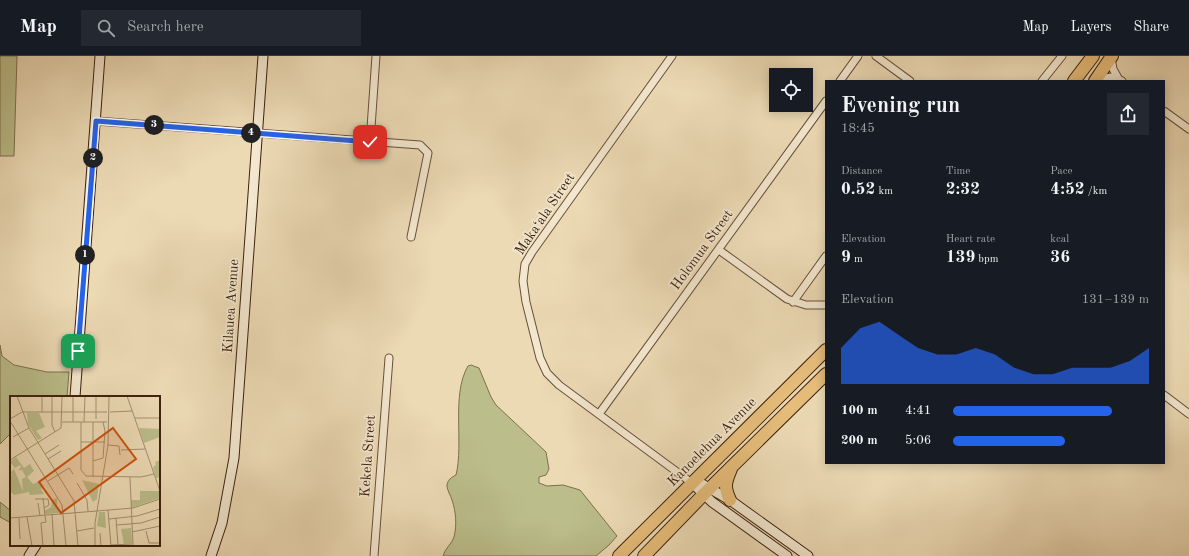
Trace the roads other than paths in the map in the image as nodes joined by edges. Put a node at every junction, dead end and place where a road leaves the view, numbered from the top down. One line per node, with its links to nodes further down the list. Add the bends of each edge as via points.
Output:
1 (100, 56): 19 (street)
2 (263, 56): 21 (street, Kilauea Avenue)
3 (376, 56): 22 (street)
4 (672, 56): 33 (street, Maka‘ala Street, via 525,264 523,281 526,302 540,358 547,373 559,385)
5 (858, 56): 10 (street)
6 (876, 56): 11 (street)
7 (1062, 56): 12 (street)
8 (1093, 56): 13 (highway)
9 (1112, 57): 14 (highway); 16 (street, via 1113,69)
10 (841, 80)
11 (909, 80)
12 (1043, 80)
13 (1075, 80)
14 (1097, 80)
15 (1099, 80): 16 (street, via 1111,76)
16 (1120, 80)
17 (825, 102): 24 (street, Holomua Street)
18 (1165, 112): 20 (street)
19 (96, 121): 21 (street); 31 (street)
20 (1189, 129)
21 (258, 134): 22 (street); 41 (street, Kilauea Avenue, via 234,458 222,523)
22 (370, 142): 23 (street, via 420,145 428,153)
23 (411, 237)
24 (719, 250): 26 (street); 33 (street, Holomua Street)
25 (825, 257): 26 (street)
26 (793, 302): 27 (street)
27 (825, 305)
28 (825, 351): 36 (highway, Kanoelehua Avenue)
29 (388, 358): 42 (street, Kekela Street)
30 (825, 375): 35 (highway)
31 (75, 396)
32 (1165, 396): 34 (street)
33 (600, 414): 36 (street, Maka‘ala Street)
34 (1189, 414)
35 (731, 468): 37 (highway); 38 (highway, via 726,480)
36 (693, 482): 37 (street); 43 (highway, Kanoelehua Avenue)
37 (707, 491): 38 (street); 44 (highway); 45 (street, via 758,536)
38 (730, 500): 46 (street)
39 (35, 546): 40 (street)
40 (29, 556)
41 (211, 556)
42 (374, 556)
43 (619, 556)
44 (644, 556)
45 (787, 556)
46 (808, 556)

